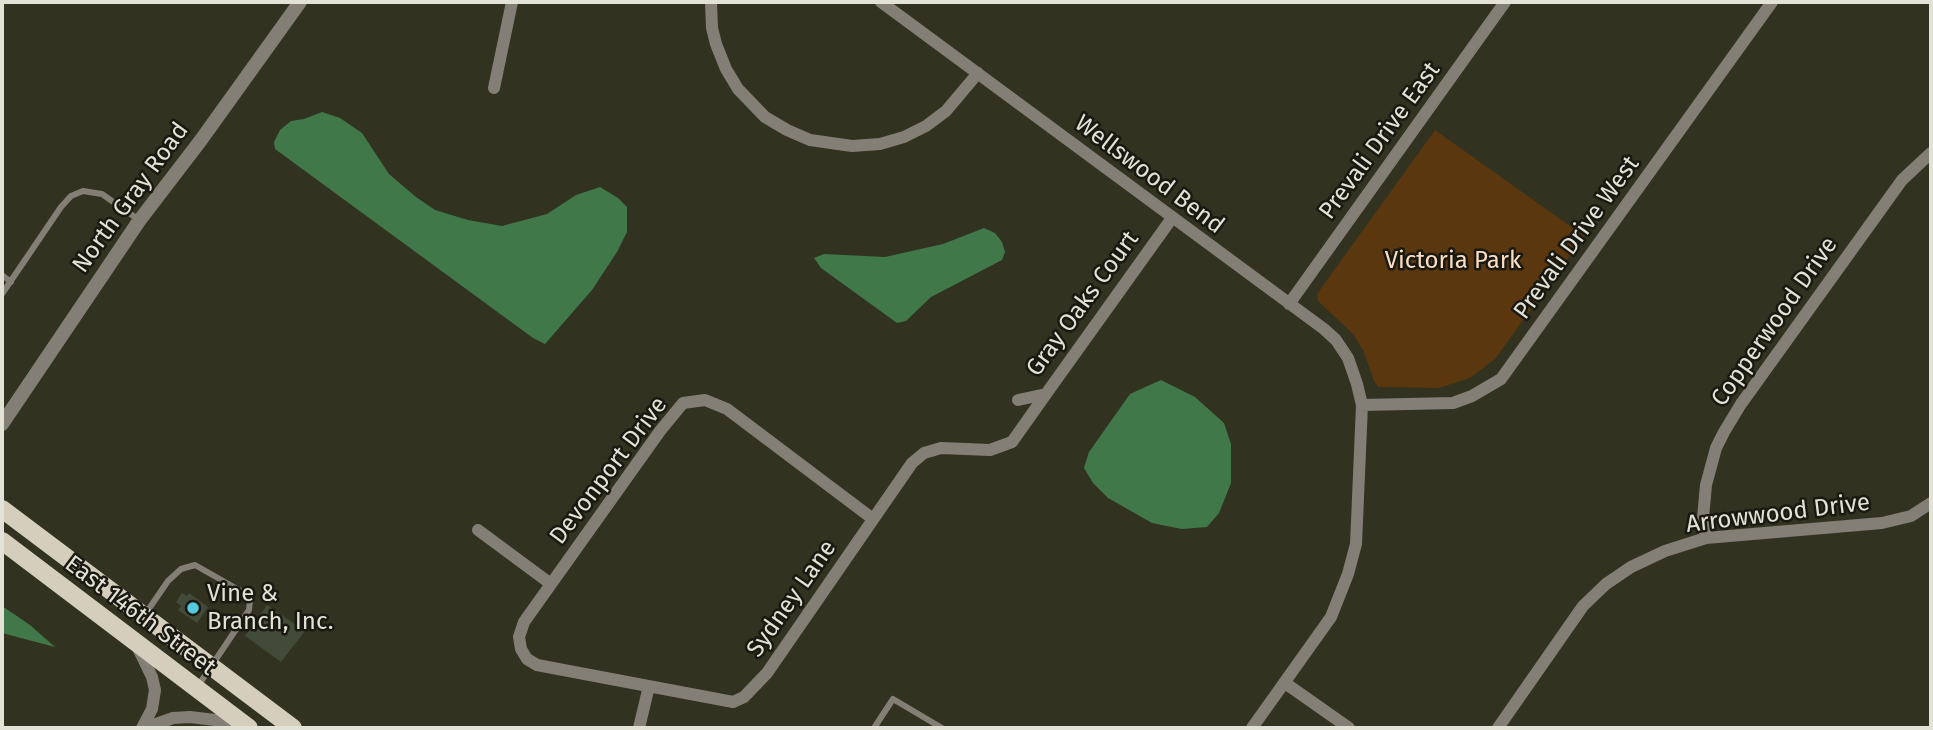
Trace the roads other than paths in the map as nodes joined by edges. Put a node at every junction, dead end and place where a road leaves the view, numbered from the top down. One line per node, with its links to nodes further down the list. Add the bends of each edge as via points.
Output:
1 (300, 2): 11 (street, North Gray Road)
2 (512, 2): 8 (street)
3 (711, 2): 7 (street, via 716,44 738,89 765,117 810,140 852,146 904,137 946,111)
4 (881, 2): 7 (street, Wellswood Bend)
5 (1505, 2): 15 (street, Prevali Drive East)
6 (1772, 2): 18 (street, Prevali Drive West, via 1501,379 1453,402)
7 (978, 72): 10 (street, Wellswood Bend)
8 (494, 88)
9 (1931, 153): 24 (street, Copperwood Drive, via 1902,180 1724,432 1706,485)
10 (1172, 218): 15 (street, Wellswood Bend); 16 (street, Gray Oaks Court)
11 (139, 221): 13 (lane, via 102,194 76,193 66,200); 19 (street, North Gray Road)
12 (2, 275): 13 (lane)
13 (10, 282): 14 (lane)
14 (2, 294)
15 (1289, 304): 18 (street, Wellswood Bend, via 1325,329 1343,349)
16 (1046, 394): 17 (street, Gray Oaks Court); 22 (street, Sydney Lane, via 1012,442 990,450 941,448 924,453)
17 (1018, 400)
18 (1362, 405): 31 (street, Wellswood Bend, via 1356,544 1348,574 1331,617)
19 (2, 424)
20 (1931, 503): 24 (street, Arrowwood Drive, via 1912,516 1882,523)
21 (2, 509): 27 (main road, East 146th Street)
22 (873, 519): 26 (street, Devonport Drive, via 727,409 705,400 683,403); 32 (street, Sydney Lane, via 767,673 744,697 733,702)
23 (478, 530): 26 (street)
24 (1706, 538): 42 (street, Arrowwood Drive, via 1665,551 1606,584 1583,606)
25 (2, 541): 28 (main road, East 146th Street)
26 (551, 584): 29 (street, Devonport Drive, via 524,622)
27 (143, 617): 30 (main road, East 146th Street); 30 (lane, via 168,581 181,569 195,565 239,590 250,600 249,610)
28 (137, 645): 33 (main road, East 146th Street); 35 (street, via 155,690)
29 (521, 649): 32 (street, Sydney Lane, via 537,665)
30 (211, 668): 33 (lane); 36 (main road, East 146th Street)
31 (1285, 682): 40 (street, Wellswood Bend); 41 (street)
32 (649, 686): 37 (street)
33 (196, 688): 34 (main road, East 146th Street)
34 (246, 726): 35 (street, via 190,717)
35 (143, 728)
36 (293, 728)
37 (639, 728)
38 (874, 728): 39 (lane, via 893,699)
39 (942, 728)
40 (1252, 728)
41 (1349, 728)
42 (1498, 728)

